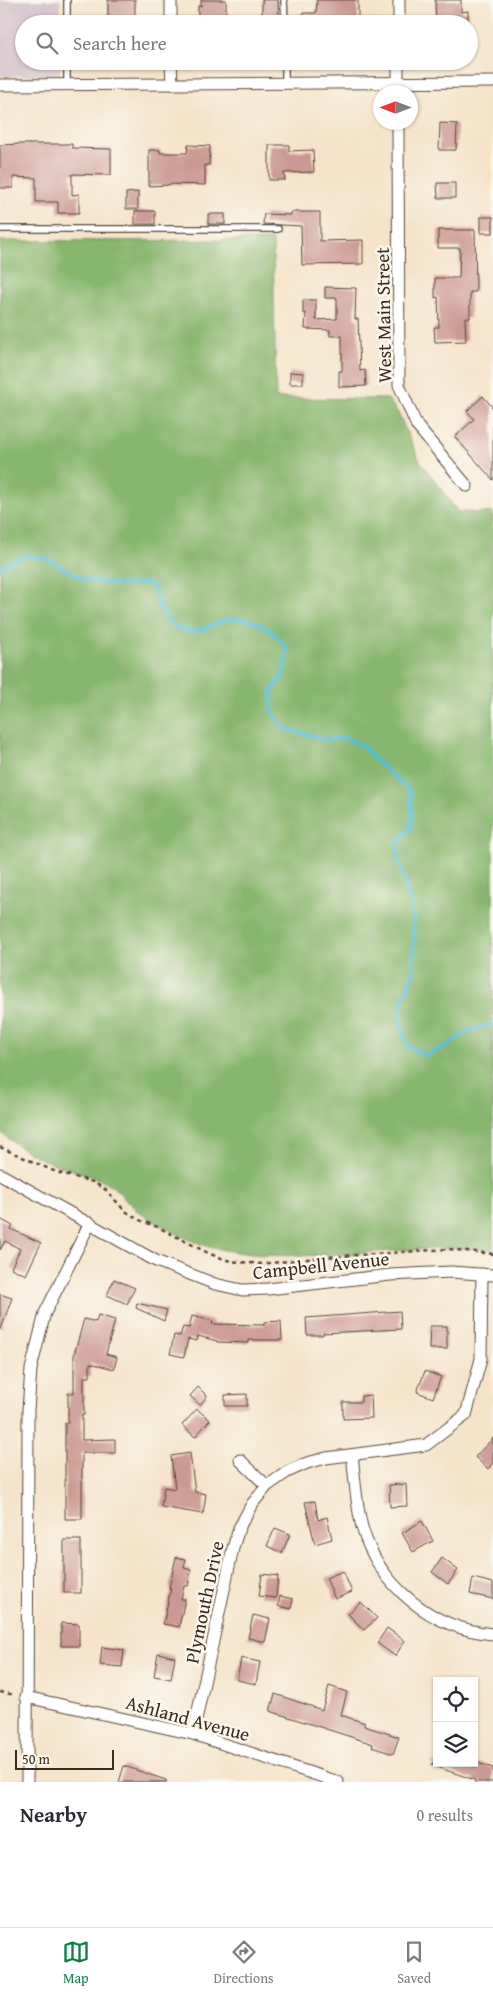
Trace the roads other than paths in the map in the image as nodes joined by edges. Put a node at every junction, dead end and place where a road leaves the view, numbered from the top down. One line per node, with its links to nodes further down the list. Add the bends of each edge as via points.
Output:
1 (67, 0): 5 (lane)
2 (171, 0): 6 (street)
3 (284, 0): 7 (lane)
4 (399, 0): 8 (street)
5 (67, 15)
6 (171, 15)
7 (285, 15)
8 (399, 15)
9 (67, 70): 15 (lane)
10 (171, 70): 16 (street)
11 (285, 70): 14 (lane)
12 (398, 70): 18 (street)
13 (493, 82): 20 (street)
14 (285, 83): 16 (street); 19 (street)
15 (67, 84): 16 (street); 17 (street)
16 (172, 84)
17 (0, 85)
18 (398, 85)
19 (373, 86)
20 (418, 86)
21 (398, 130): 24 (street, West Main Street, via 399,385 417,426)
22 (0, 229): 23 (lane)
23 (278, 229)
24 (467, 486)
25 (0, 1174): 26 (street, Campbell Avenue)
26 (90, 1223): 27 (street, Campbell Avenue, via 156,1261 215,1284 242,1290 390,1275); 32 (street, via 45,1313 31,1370)
27 (488, 1274): 28 (street, Plymouth Drive, via 481,1359 466,1415 426,1446)
28 (352, 1455): 30 (street, Plymouth Drive, via 306,1463); 31 (street, via 362,1529 387,1578 433,1616 466,1630)
29 (240, 1460): 30 (street)
30 (267, 1486): 33 (street, Plymouth Drive, via 252,1504 233,1548)
31 (493, 1634)
32 (26, 1697): 33 (street, Ashland Avenue); 34 (street)
33 (193, 1734): 35 (street, Ashland Avenue)
34 (27, 1782)
35 (338, 1782)

